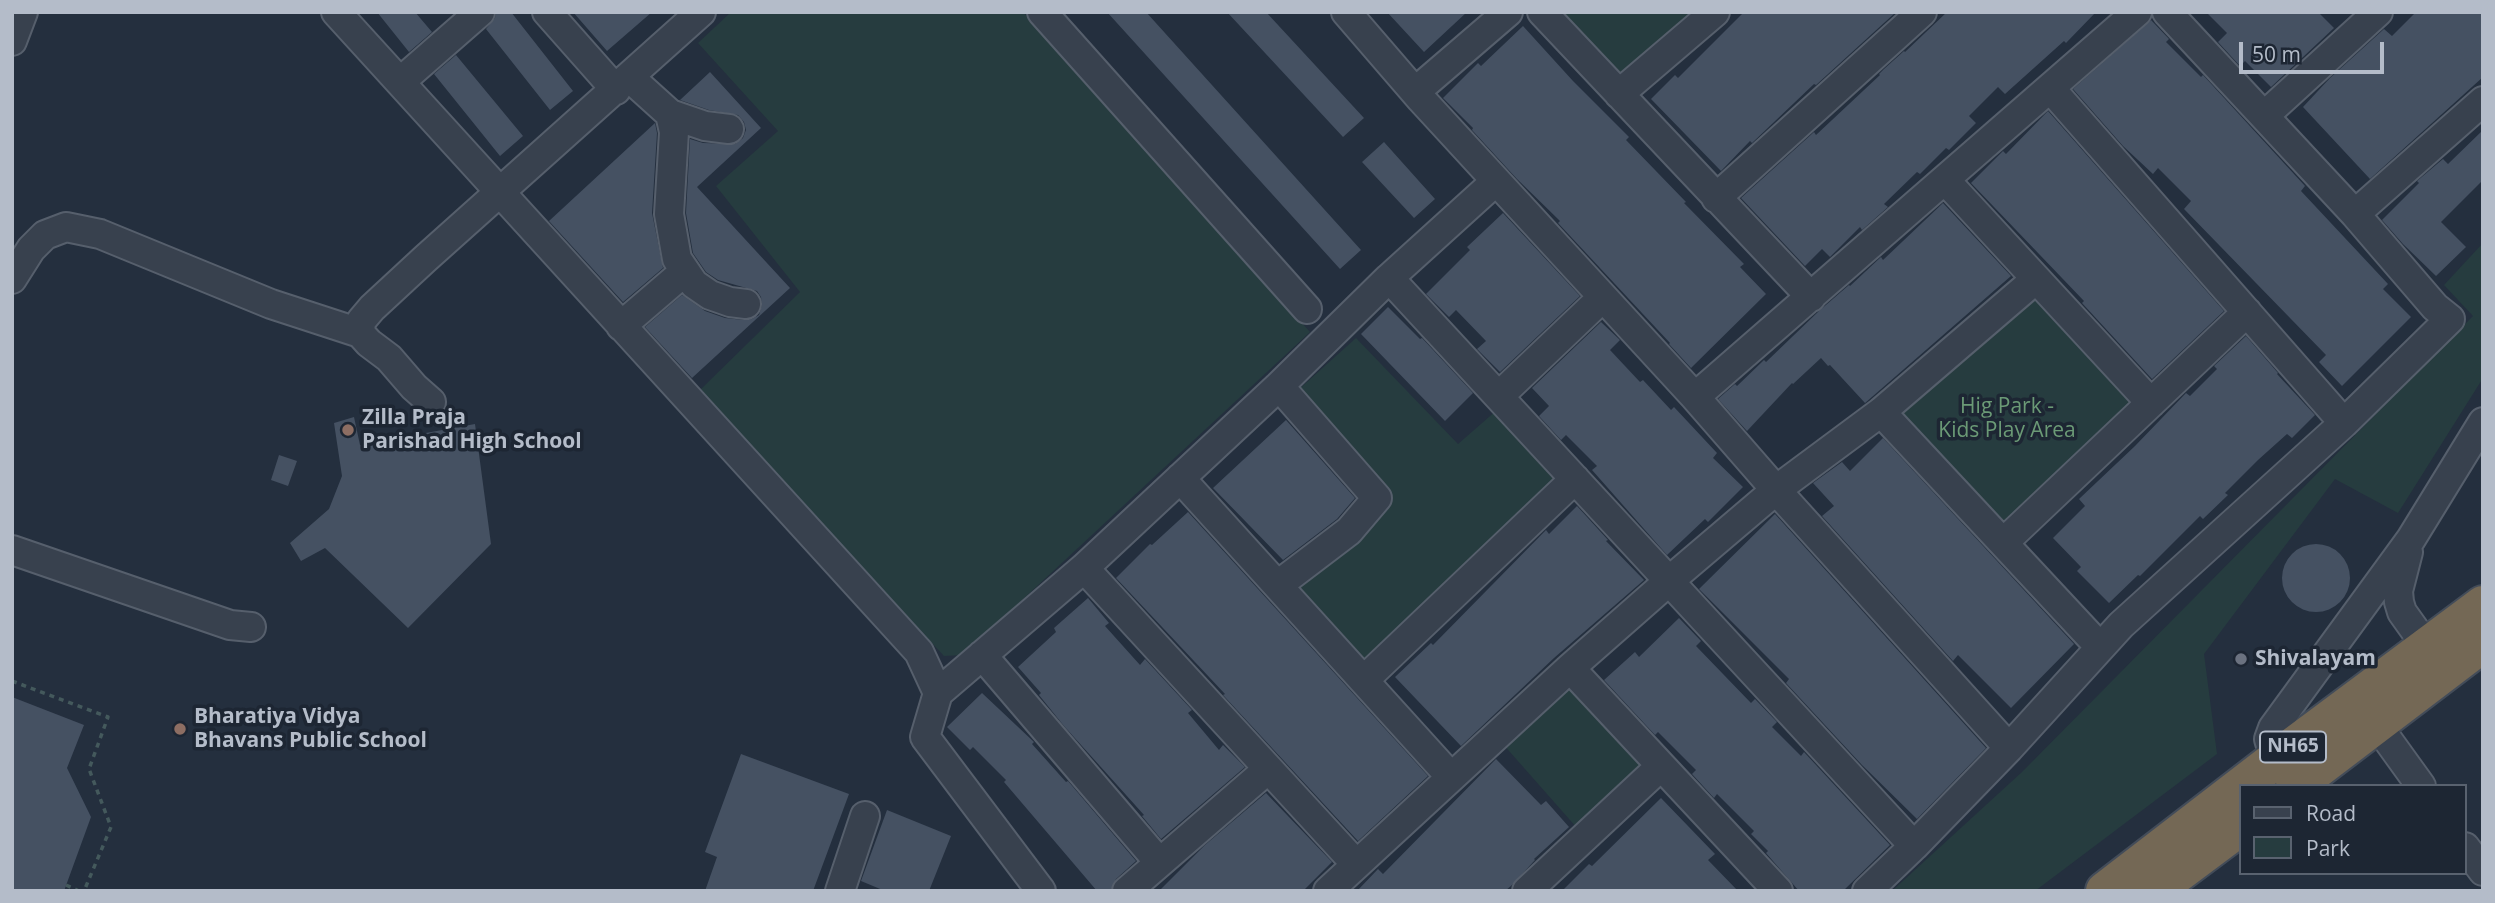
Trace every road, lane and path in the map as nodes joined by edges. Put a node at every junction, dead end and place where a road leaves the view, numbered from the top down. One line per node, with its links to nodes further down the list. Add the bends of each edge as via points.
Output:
1 (23, 12): 15 (street)
2 (336, 12): 16 (street)
3 (480, 12): 16 (street)
4 (547, 12): 17 (street)
5 (701, 12): 17 (street)
6 (1042, 12): 37 (street)
7 (1346, 12): 19 (street)
8 (1508, 12): 19 (street)
9 (1542, 12): 20 (street)
10 (1715, 12): 20 (street)
11 (1922, 12): 28 (street)
12 (2137, 12): 18 (street)
13 (2167, 12): 23 (street)
14 (2366, 16): 23 (street)
15 (12, 41)
16 (400, 82): 27 (street)
17 (622, 83): 22 (street); 27 (street)
18 (2050, 88): 25 (street); 38 (street)
19 (1415, 92): 26 (street)
20 (1619, 94): 28 (street)
21 (2483, 101): 29 (street)
22 (670, 114): 24 (street); 30 (street, via 674,132 669,214 677,259)
23 (2264, 116): 29 (street)
24 (729, 129)
25 (1945, 180): 33 (street); 35 (street)
26 (1496, 181): 31 (street); 34 (street)
27 (501, 193): 39 (street); 40 (street, via 372,308 361,321)
28 (1716, 198): 35 (street)
29 (2355, 214): 48 (street, via 2450,319)
30 (684, 272): 36 (street, via 710,295); 39 (street)
31 (1389, 278): 41 (street); 42 (street)
32 (12, 279): 40 (street, via 45,235 66,227 100,234 271,304)
33 (2036, 279): 45 (street); 46 (street)
34 (1603, 297): 42 (street); 43 (street)
35 (1811, 297): 43 (street)
36 (746, 304)
37 (1307, 309)
38 (2247, 312): 45 (street); 48 (street)
39 (621, 326): 67 (street, via 919,652)
40 (360, 333): 44 (street)
41 (1279, 386): 49 (street); 57 (street, via 1377,498 1349,531)
42 (1499, 396): 50 (street)
43 (1695, 397): 51 (street)
44 (431, 402)
45 (2151, 403): 53 (street)
46 (1881, 412): 51 (street); 53 (street)
47 (2483, 422): 52 (street)
48 (2344, 423): 61 (street)
49 (1180, 478): 55 (street); 57 (street)
50 (1575, 479): 56 (street); 65 (street)
51 (1776, 490): 56 (street); 69 (street)
52 (2411, 539): 62 (street, via 2399,602); 72 (street, via 2273,727 2269,739)
53 (2003, 543): 61 (street)
54 (12, 550): 59 (street, via 230,625)
55 (1084, 568): 63 (street); 71 (street)
56 (1669, 581): 64 (street); 79 (street)
57 (1278, 585): 65 (street)
58 (2483, 605): 62 (highway, NH65)
59 (251, 627)
60 (2483, 643): 68 (highway, NH65)
61 (2100, 647): 69 (street)
62 (2427, 647): 72 (highway, NH65)
63 (982, 655): 67 (street); 81 (street)
64 (1570, 668): 70 (street); 73 (street)
65 (1364, 680): 73 (street)
66 (12, 681): 86 (path, via 108,717 89,769 111,827)
67 (938, 693): 88 (street, via 925,737)
68 (2377, 725): 72 (highway, NH65); 75 (street)
69 (2009, 748): 79 (street)
70 (1661, 766): 91 (street); 92 (street)
71 (1267, 770): 81 (street); 82 (street)
72 (2285, 773): 74 (highway, NH65)
73 (1451, 777): 82 (street)
74 (2268, 784)
75 (2420, 784)
76 (2240, 802): 94 (highway, NH65)
77 (865, 816): 87 (street)
78 (2240, 827): 84 (highway)
79 (1914, 846): 93 (street)
80 (2467, 849): 83 (street)
81 (1159, 862): 89 (street)
82 (1356, 864): 90 (street)
83 (2483, 871)
84 (2178, 883)
85 (66, 885): 86 (path)
86 (81, 891)
87 (840, 891)
88 (1041, 891)
89 (1127, 891)
90 (1328, 891)
91 (1527, 891)
92 (1778, 891)
93 (1867, 891)
94 (2105, 891)

